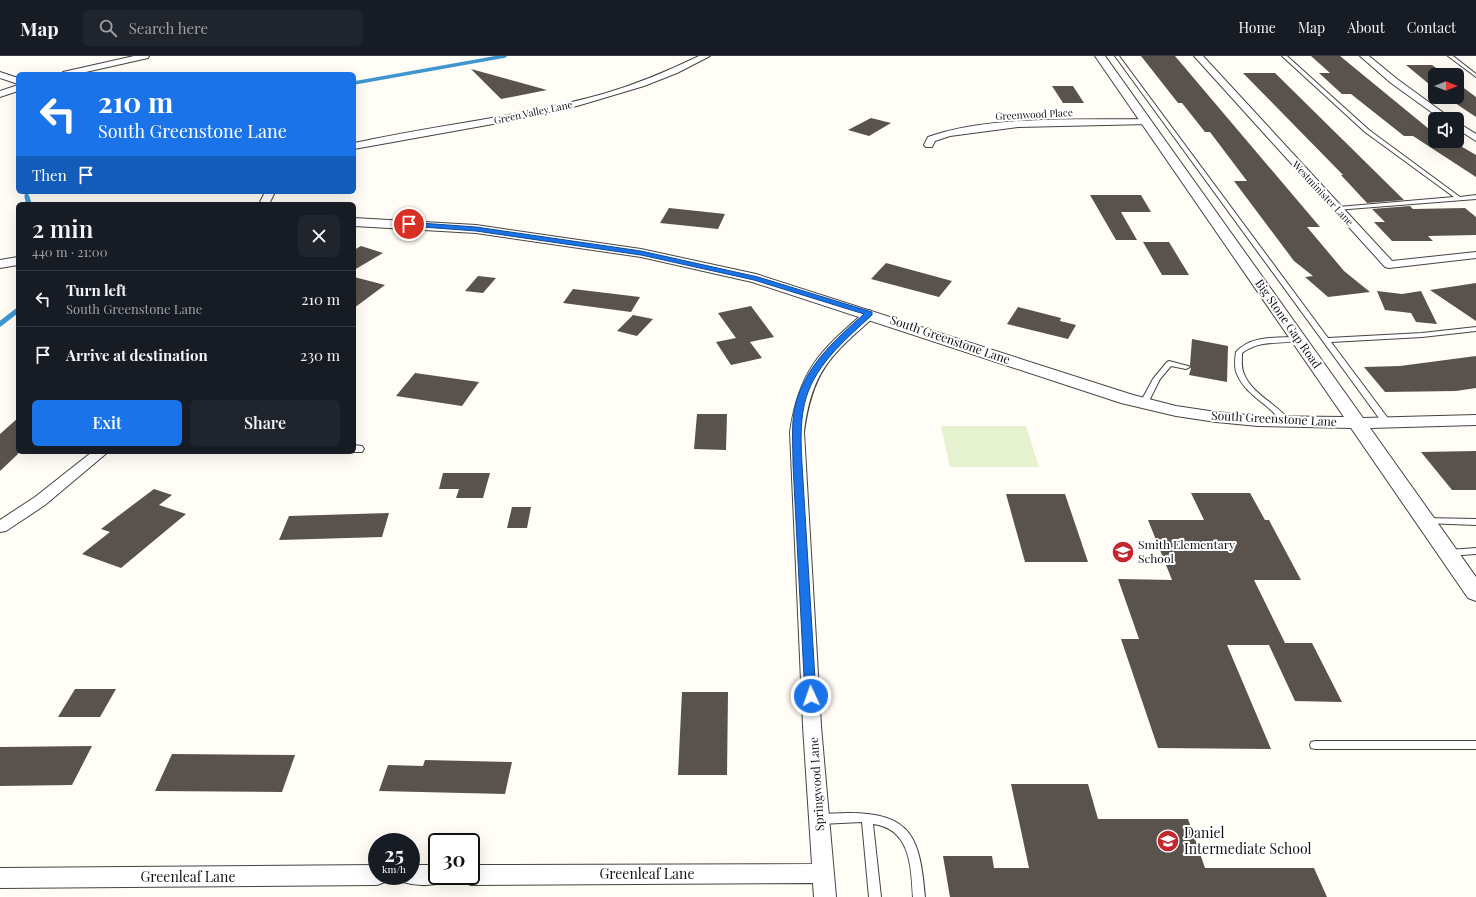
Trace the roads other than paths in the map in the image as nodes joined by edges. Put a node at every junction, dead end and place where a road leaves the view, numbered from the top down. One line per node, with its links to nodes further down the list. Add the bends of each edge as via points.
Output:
1 (145, 56): 9 (street)
2 (706, 56): 20 (street, Green Valley Lane, via 642,84 584,102)
3 (1100, 56): 16 (street, Big Stone Gap Road)
4 (1117, 56): 31 (lane)
5 (1198, 56): 23 (street, Westminister Lane)
6 (1284, 56): 22 (lane, via 1367,131)
7 (1364, 56): 15 (street)
8 (1450, 56): 11 (lane)
9 (75, 72)
10 (0, 74): 12 (street)
11 (1476, 76)
12 (16, 80)
13 (16, 89): 14 (street)
14 (0, 94)
15 (1437, 112)
16 (1146, 122): 19 (street, Greenwood Place, via 1018,124 948,133 931,139); 30 (street, Big Stone Gap Road)
17 (1464, 130): 18 (street)
18 (1476, 138)
19 (929, 145)
20 (356, 146)
21 (1476, 197): 22 (lane)
22 (1458, 198): 23 (lane)
23 (1338, 209): 25 (street, Westminister Lane, via 1389,265)
24 (356, 222): 28 (street, South Greenstone Lane, via 455,227 641,253 756,278)
25 (1476, 255)
26 (16, 261): 27 (street)
27 (0, 264)
28 (870, 314): 33 (street, South Greenstone Lane); 48 (street, Springwood Lane, via 832,347 818,366 807,385 800,406 797,432)
29 (1476, 329): 31 (lane, via 1422,335)
30 (1298, 339): 35 (lane, via 1257,342 1239,352 1240,372 1244,380); 36 (street, Big Stone Gap Road)
31 (1327, 340): 37 (lane)
32 (1186, 367): 33 (lane, via 1169,363)
33 (1144, 403): 35 (street, South Greenstone Lane, via 1216,417)
34 (1476, 420): 37 (street, South Greenstone Lane)
35 (1286, 421): 36 (street, South Greenstone Lane)
36 (1357, 423): 37 (street, South Greenstone Lane); 39 (street, Big Stone Gap Road)
37 (1387, 423)
38 (99, 454): 41 (street, via 40,501)
39 (1425, 521): 40 (lane); 43 (street, Big Stone Gap Road)
40 (1476, 522)
41 (0, 527)
42 (1476, 551): 43 (lane)
43 (1448, 553): 44 (street, Big Stone Gap Road)
44 (1476, 593)
45 (1315, 745): 46 (lane)
46 (1476, 745)
47 (867, 818): 48 (lane); 54 (lane); 55 (lane, via 879,818 894,824 907,837 914,854)
48 (819, 819): 49 (street, Springwood Lane)
49 (823, 873): 50 (street, Greenleaf Lane); 53 (street, Springwood Lane)
50 (480, 875)
51 (368, 876): 52 (street, Greenleaf Lane)
52 (0, 878)
53 (825, 897)
54 (875, 897)
55 (919, 897)

